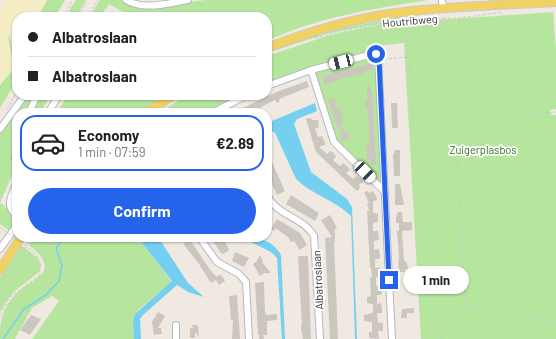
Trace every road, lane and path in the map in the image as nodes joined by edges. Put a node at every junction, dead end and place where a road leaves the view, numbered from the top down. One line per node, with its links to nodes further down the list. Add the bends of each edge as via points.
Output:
1 (73, 0): 10 (path)
2 (87, 0): 11 (path)
3 (98, 0): 12 (path)
4 (126, 0): 5 (street, via 150,6)
5 (188, 0)
6 (442, 0): 8 (street)
7 (556, 2): 8 (main road, Houtribweg)
8 (442, 9): 15 (main road, Houtribweg, via 395,13 353,21)
9 (508, 11): 13 (path, Houtribweg)
10 (66, 12)
11 (81, 12)
12 (90, 12)
13 (443, 19): 14 (path, Houtribweg, via 382,23); 16 (path, via 440,27 410,31 407,36)
14 (313, 39)
15 (272, 46)
16 (409, 57): 17 (path); 31 (path, via 414,136)
17 (379, 59): 18 (street, via 373,54); 33 (street)
18 (311, 70): 19 (street); 33 (street, via 334,142)
19 (272, 84)
20 (12, 100): 26 (path)
21 (166, 100): 24 (main road)
22 (237, 100): 23 (street)
23 (224, 106): 25 (street)
24 (154, 108)
25 (221, 108)
26 (6, 110)
27 (556, 112): 30 (path, via 509,118 484,127 470,135)
28 (12, 113): 29 (street)
29 (0, 129)
30 (458, 152): 31 (path); 34 (path, via 472,160)
31 (457, 156): 49 (path)
32 (0, 192): 35 (path)
33 (385, 192): 56 (street)
34 (556, 192)
35 (4, 194)
36 (12, 196): 38 (street, via 9,205)
37 (272, 202): 55 (street, Albatroslaan, via 307,227 314,236)
38 (12, 212)
39 (0, 227): 41 (path, bridge)
40 (12, 232): 46 (street)
41 (12, 236)
42 (18, 242): 47 (main road)
43 (21, 242): 50 (path, bridge, via 33,251 41,263 39,276 10,297)
44 (29, 242): 48 (path, via 23,252 22,266)
45 (203, 242): 54 (street, via 217,262 239,274 246,282)
46 (0, 249)
47 (0, 270)
48 (0, 301)
49 (466, 302): 51 (path); 57 (path, via 466,308)
50 (0, 315)
51 (556, 323)
52 (176, 325): 53 (street)
53 (176, 339)
54 (249, 339)
55 (320, 339)
56 (392, 339)
57 (441, 339)

